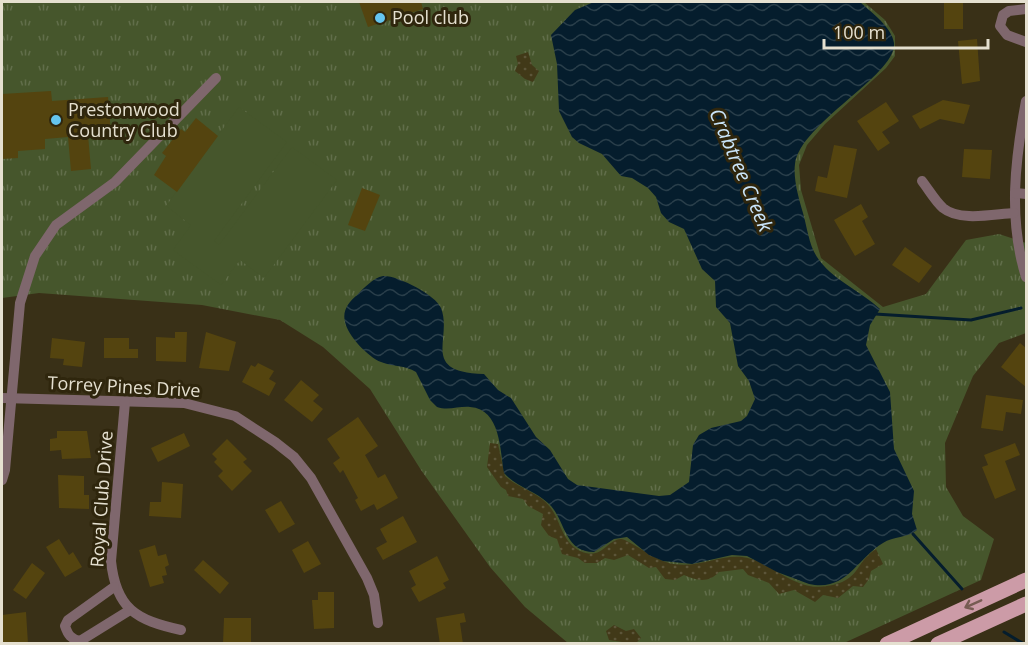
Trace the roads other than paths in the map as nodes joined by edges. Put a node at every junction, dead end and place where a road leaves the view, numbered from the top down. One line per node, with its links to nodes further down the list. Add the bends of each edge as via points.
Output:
1 (1026, 9): 2 (street, via 1009,11 1003,15 1000,26 1007,35)
2 (1026, 42)
3 (216, 78): 11 (street, via 115,182 56,225 35,256 20,303)
4 (1026, 101): 6 (street)
5 (922, 181): 8 (street, via 941,206 952,213)
6 (1014, 193): 7 (street); 8 (street)
7 (1026, 194)
8 (1014, 213): 9 (street)
9 (1022, 229): 10 (street)
10 (1026, 278)
11 (6, 398): 12 (street, Torrey Pines Drive); 13 (street)
12 (125, 402): 15 (street, Royal Club Drive, via 111,561); 18 (street, Torrey Pines Drive, via 184,403 214,409 252,425 294,457 311,478 367,578)
13 (2, 480)
14 (1026, 580): 20 (main road, one-way to 20)
15 (114, 586): 17 (street, Royal Club Drive); 17 (street, via 68,620 67,633 80,641)
16 (1026, 604): 21 (main road)
17 (130, 610): 19 (street, Royal Club Drive, via 155,624)
18 (378, 623)
19 (181, 630)
20 (886, 644)
21 (938, 644)

